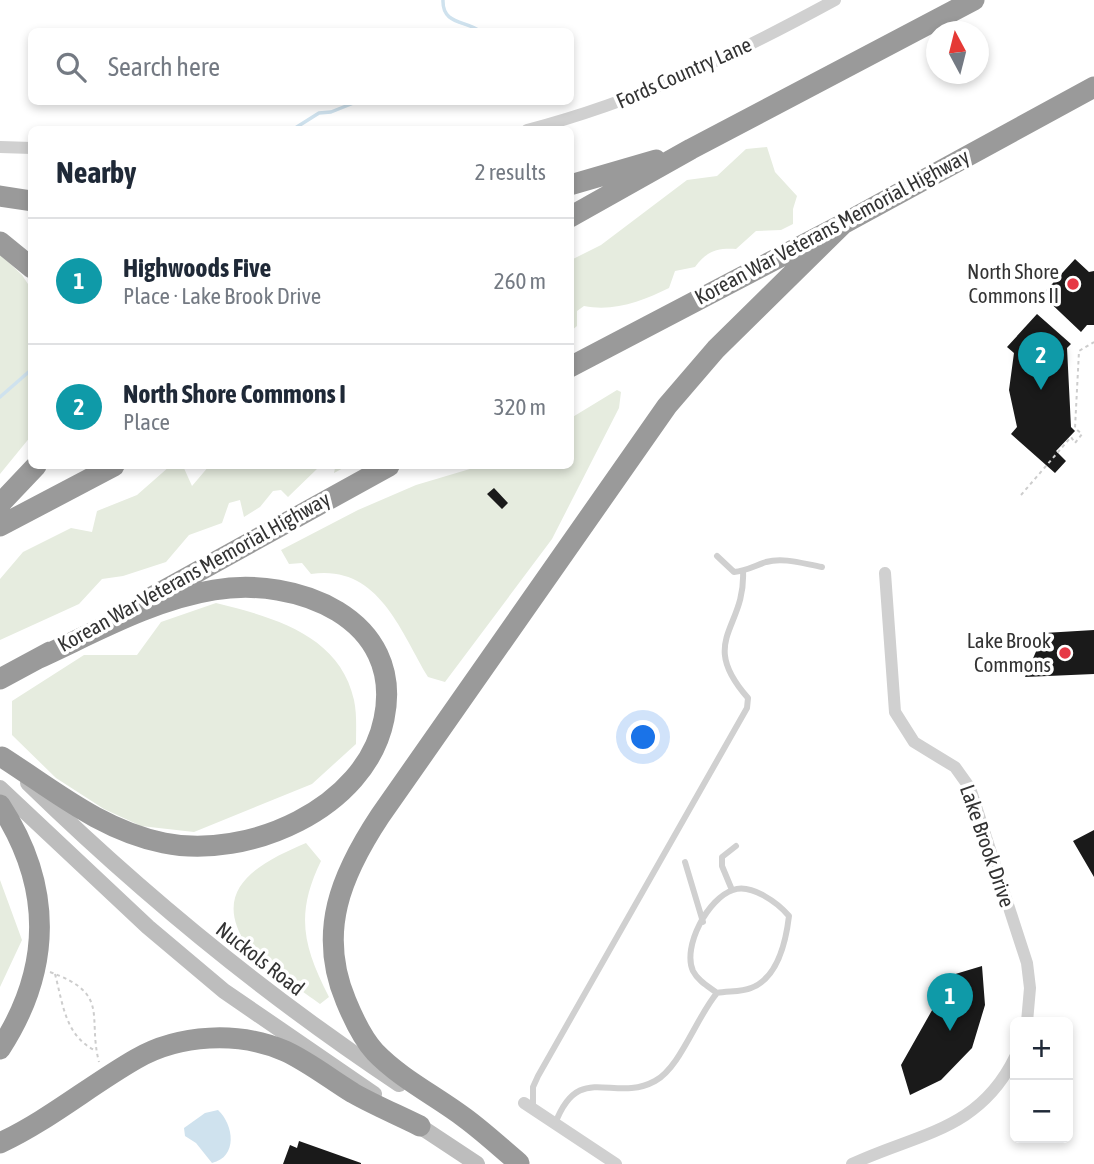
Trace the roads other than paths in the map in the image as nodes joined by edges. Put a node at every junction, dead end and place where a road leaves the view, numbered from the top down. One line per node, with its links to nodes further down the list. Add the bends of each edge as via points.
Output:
1 (835, 0): 4 (street, Fords Country Lane, via 668,84)
2 (974, 0): 7 (highway)
3 (1094, 87): 12 (highway, Korean War Veterans Memorial Highway)
4 (542, 126)
5 (0, 147): 6 (street)
6 (28, 148)
7 (691, 149): 8 (highway); 11 (highway)
8 (574, 184)
9 (0, 196): 10 (highway)
10 (28, 200)
11 (574, 216)
12 (843, 225): 15 (highway, Korean War Veterans Memorial Highway); 42 (highway, via 724,341 674,397 388,805 345,876 334,920 335,963 342,993 360,1031 393,1068 466,1118)
13 (0, 242): 14 (highway)
14 (28, 265)
15 (574, 365)
16 (33, 469): 19 (highway)
17 (108, 469): 20 (highway)
18 (384, 469): 25 (highway, Korean War Veterans Memorial Highway)
19 (0, 504)
20 (0, 526)
21 (717, 556): 23 (lane, via 734,572)
22 (822, 567): 23 (lane, via 786,560)
23 (743, 571): 38 (lane, via 744,593 723,652 728,672 748,698 747,708 538,1076)
24 (885, 573): 35 (street, Lake Brook Drive, via 895,712 914,742 955,767 971,788 1027,962)
25 (37, 659): 26 (highway, Korean War Veterans Memorial Highway); 27 (highway, via 147,609 192,594 229,588 279,589 329,605 364,634 383,670 387,700 371,753 333,797 276,832 226,846 162,842 104,823)
26 (0, 679)
27 (1, 756): 42 (main road, Nuckols Road, via 152,898 247,977 319,1031)
28 (0, 788): 40 (main road, via 148,927 224,990)
29 (0, 805): 36 (highway, via 34,881 45,970)
30 (736, 846): 32 (lane, via 722,857)
31 (685, 862): 33 (lane)
32 (732, 890): 33 (lane, via 716,902); 34 (lane, via 746,888 781,906 789,916 787,933 779,959 766,977 751,988)
33 (703, 922): 34 (lane, via 690,952 693,971)
34 (717, 993): 39 (lane, via 658,1080 572,1094 562,1104)
35 (1027, 1017)
36 (0, 1049)
37 (1010, 1066): 45 (street, via 998,1086 960,1121)
38 (529, 1106): 39 (street)
39 (555, 1124): 44 (street)
40 (419, 1126): 41 (highway, via 283,1051 236,1039 162,1047); 43 (main road)
41 (0, 1143)
42 (519, 1163)
43 (477, 1164)
44 (616, 1164)
45 (852, 1164)

